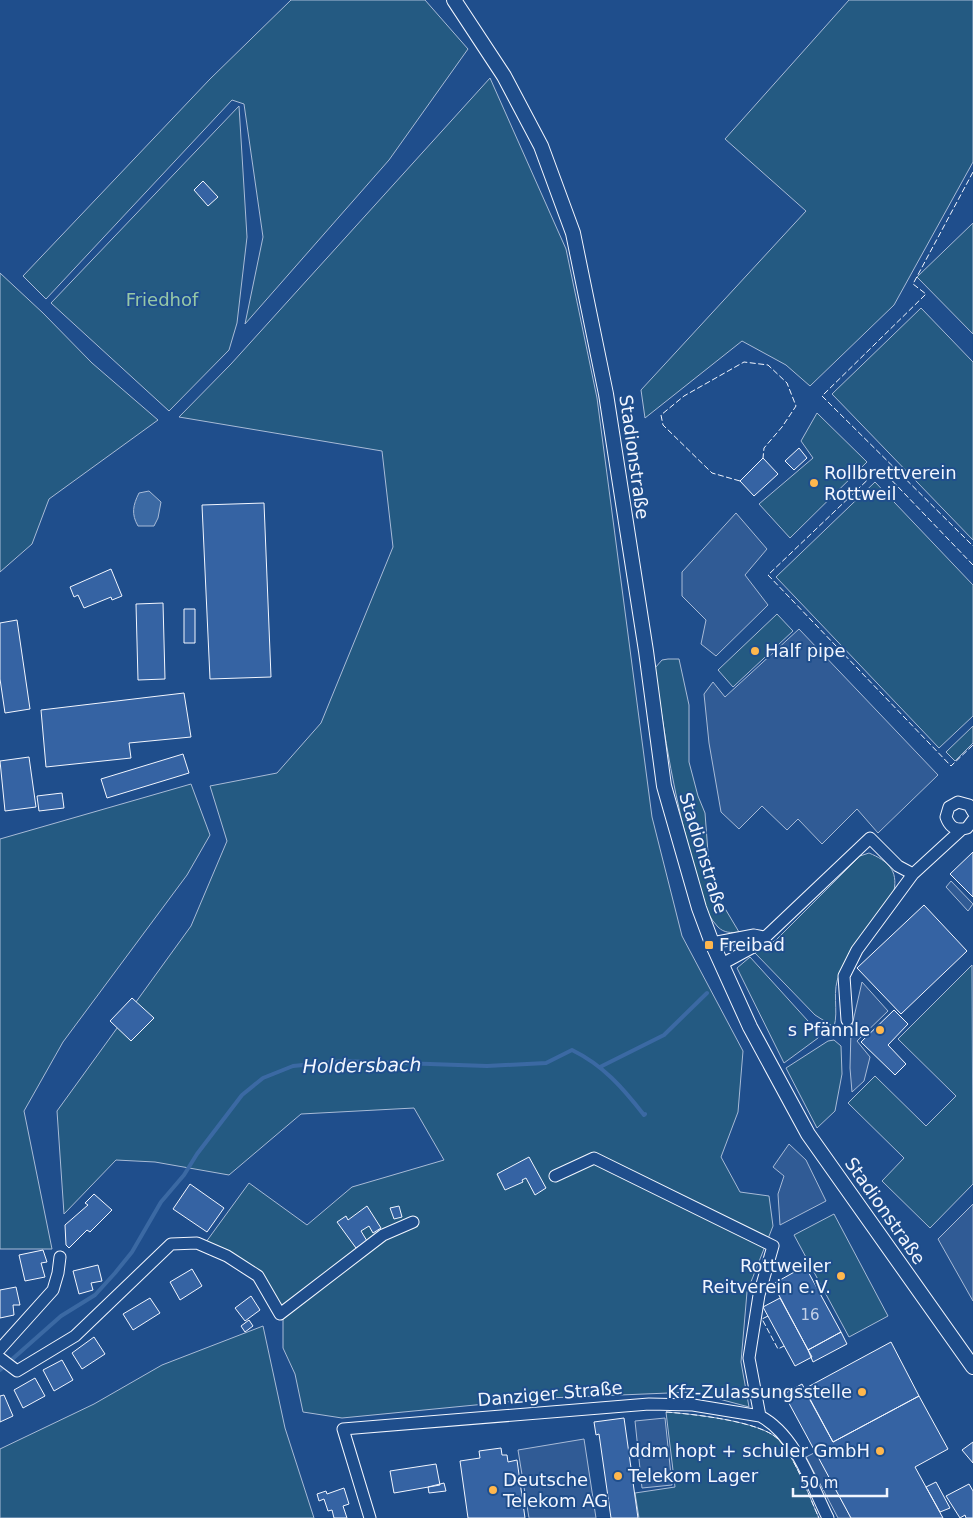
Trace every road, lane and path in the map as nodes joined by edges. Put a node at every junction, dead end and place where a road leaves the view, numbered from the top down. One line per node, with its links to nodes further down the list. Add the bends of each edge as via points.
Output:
1 (454, 0): 7 (street, Stadionstraße, via 504,76 541,146 574,233 606,394 664,786)
2 (973, 812): 4 (street, via 964,802 949,807 948,823)
3 (973, 820): 4 (street)
4 (962, 830): 5 (street)
5 (914, 874): 6 (street, via 898,866 870,838); 9 (street, via 857,950 844,976)
6 (764, 937): 7 (street, Stadionstraße, via 754,935); 8 (street, via 757,945)
7 (712, 943): 8 (street, Stadionstraße)
8 (722, 964): 14 (street, Stadionstraße, via 750,1027 808,1134)
9 (847, 1020)
10 (555, 1176): 15 (street, via 594,1158 773,1246 759,1294 749,1358)
11 (413, 1222): 13 (street, via 383,1235 280,1314 258,1276 227,1256 197,1243 171,1244 75,1336 17,1371)
12 (60, 1257): 13 (street, via 53,1290)
13 (1, 1356)
14 (973, 1367)
15 (760, 1416): 16 (street, Danziger Straße, via 693,1405 632,1404 343,1429); 17 (street, via 784,1435)
16 (370, 1518)
17 (828, 1518)

